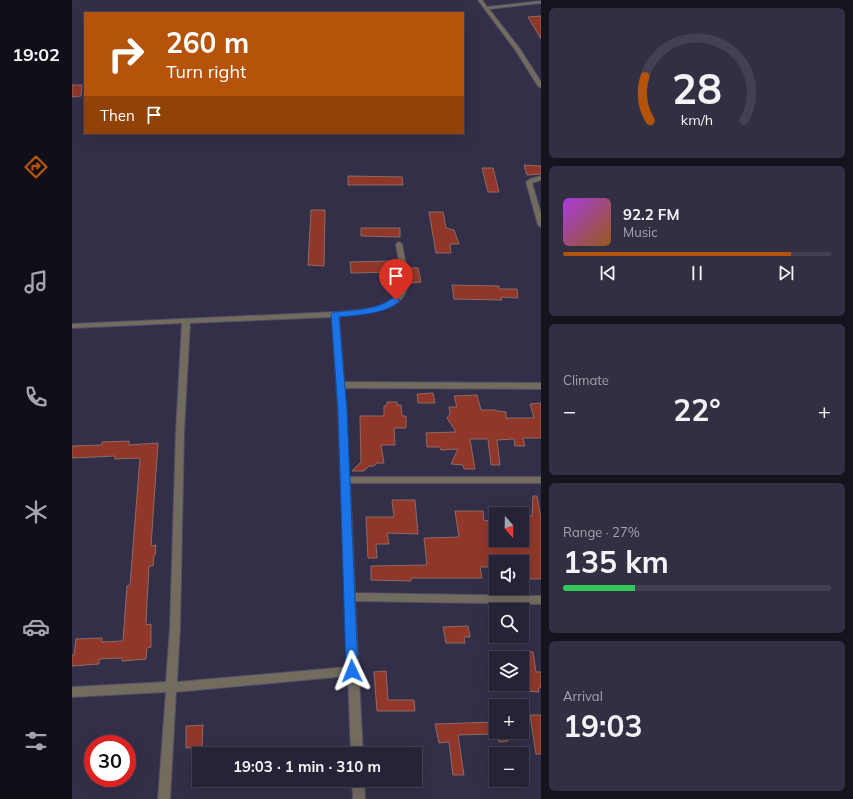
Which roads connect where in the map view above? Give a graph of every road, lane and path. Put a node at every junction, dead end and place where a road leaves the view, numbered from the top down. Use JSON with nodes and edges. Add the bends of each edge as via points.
{"nodes":[{"id":1,"x":480,"y":0,"type":"edge"},
{"id":2,"x":541,"y":2,"type":"edge"},
{"id":3,"x":487,"y":8,"type":"junction"},
{"id":4,"x":539,"y":80,"type":"edge"},
{"id":5,"x":541,"y":86,"type":"edge"},
{"id":6,"x":541,"y":178,"type":"edge"},
{"id":7,"x":541,"y":225,"type":"edge"},
{"id":8,"x":400,"y":244,"type":"dead end"},
{"id":9,"x":335,"y":314,"type":"junction"},
{"id":10,"x":186,"y":321,"type":"junction"},
{"id":11,"x":72,"y":326,"type":"edge"},
{"id":12,"x":341,"y":386,"type":"junction"},
{"id":13,"x":541,"y":386,"type":"edge"},
{"id":14,"x":345,"y":480,"type":"junction"},
{"id":15,"x":541,"y":480,"type":"edge"},
{"id":16,"x":349,"y":598,"type":"junction"},
{"id":17,"x":541,"y":600,"type":"edge"},
{"id":18,"x":352,"y":671,"type":"junction"},
{"id":19,"x":171,"y":687,"type":"junction"},
{"id":20,"x":72,"y":692,"type":"edge"},
{"id":21,"x":357,"y":747,"type":"edge"},
{"id":22,"x":358,"y":787,"type":"edge"},
{"id":23,"x":164,"y":799,"type":"edge"},
{"id":24,"x":359,"y":799,"type":"edge"}],
"edges":[{"from":1,"to":3,"type":"street"},
{"from":2,"to":3,"type":"street"},
{"from":3,"to":4,"type":"street"},
{"from":4,"to":5,"type":"street"},
{"from":6,"to":7,"type":"street","via":[[529,182]]},
{"from":8,"to":9,"type":"street","via":[[402,292],[396,300],[388,306],[368,311]]},
{"from":9,"to":10,"type":"street"},
{"from":9,"to":12,"type":"street"},
{"from":10,"to":11,"type":"street"},
{"from":10,"to":19,"type":"street"},
{"from":12,"to":13,"type":"street"},
{"from":12,"to":14,"type":"street"},
{"from":14,"to":15,"type":"street"},
{"from":14,"to":16,"type":"street"},
{"from":16,"to":17,"type":"street"},
{"from":16,"to":18,"type":"street"},
{"from":18,"to":19,"type":"street"},
{"from":18,"to":21,"type":"street"},
{"from":19,"to":20,"type":"street"},
{"from":19,"to":23,"type":"street"},
{"from":22,"to":24,"type":"street"}]}
